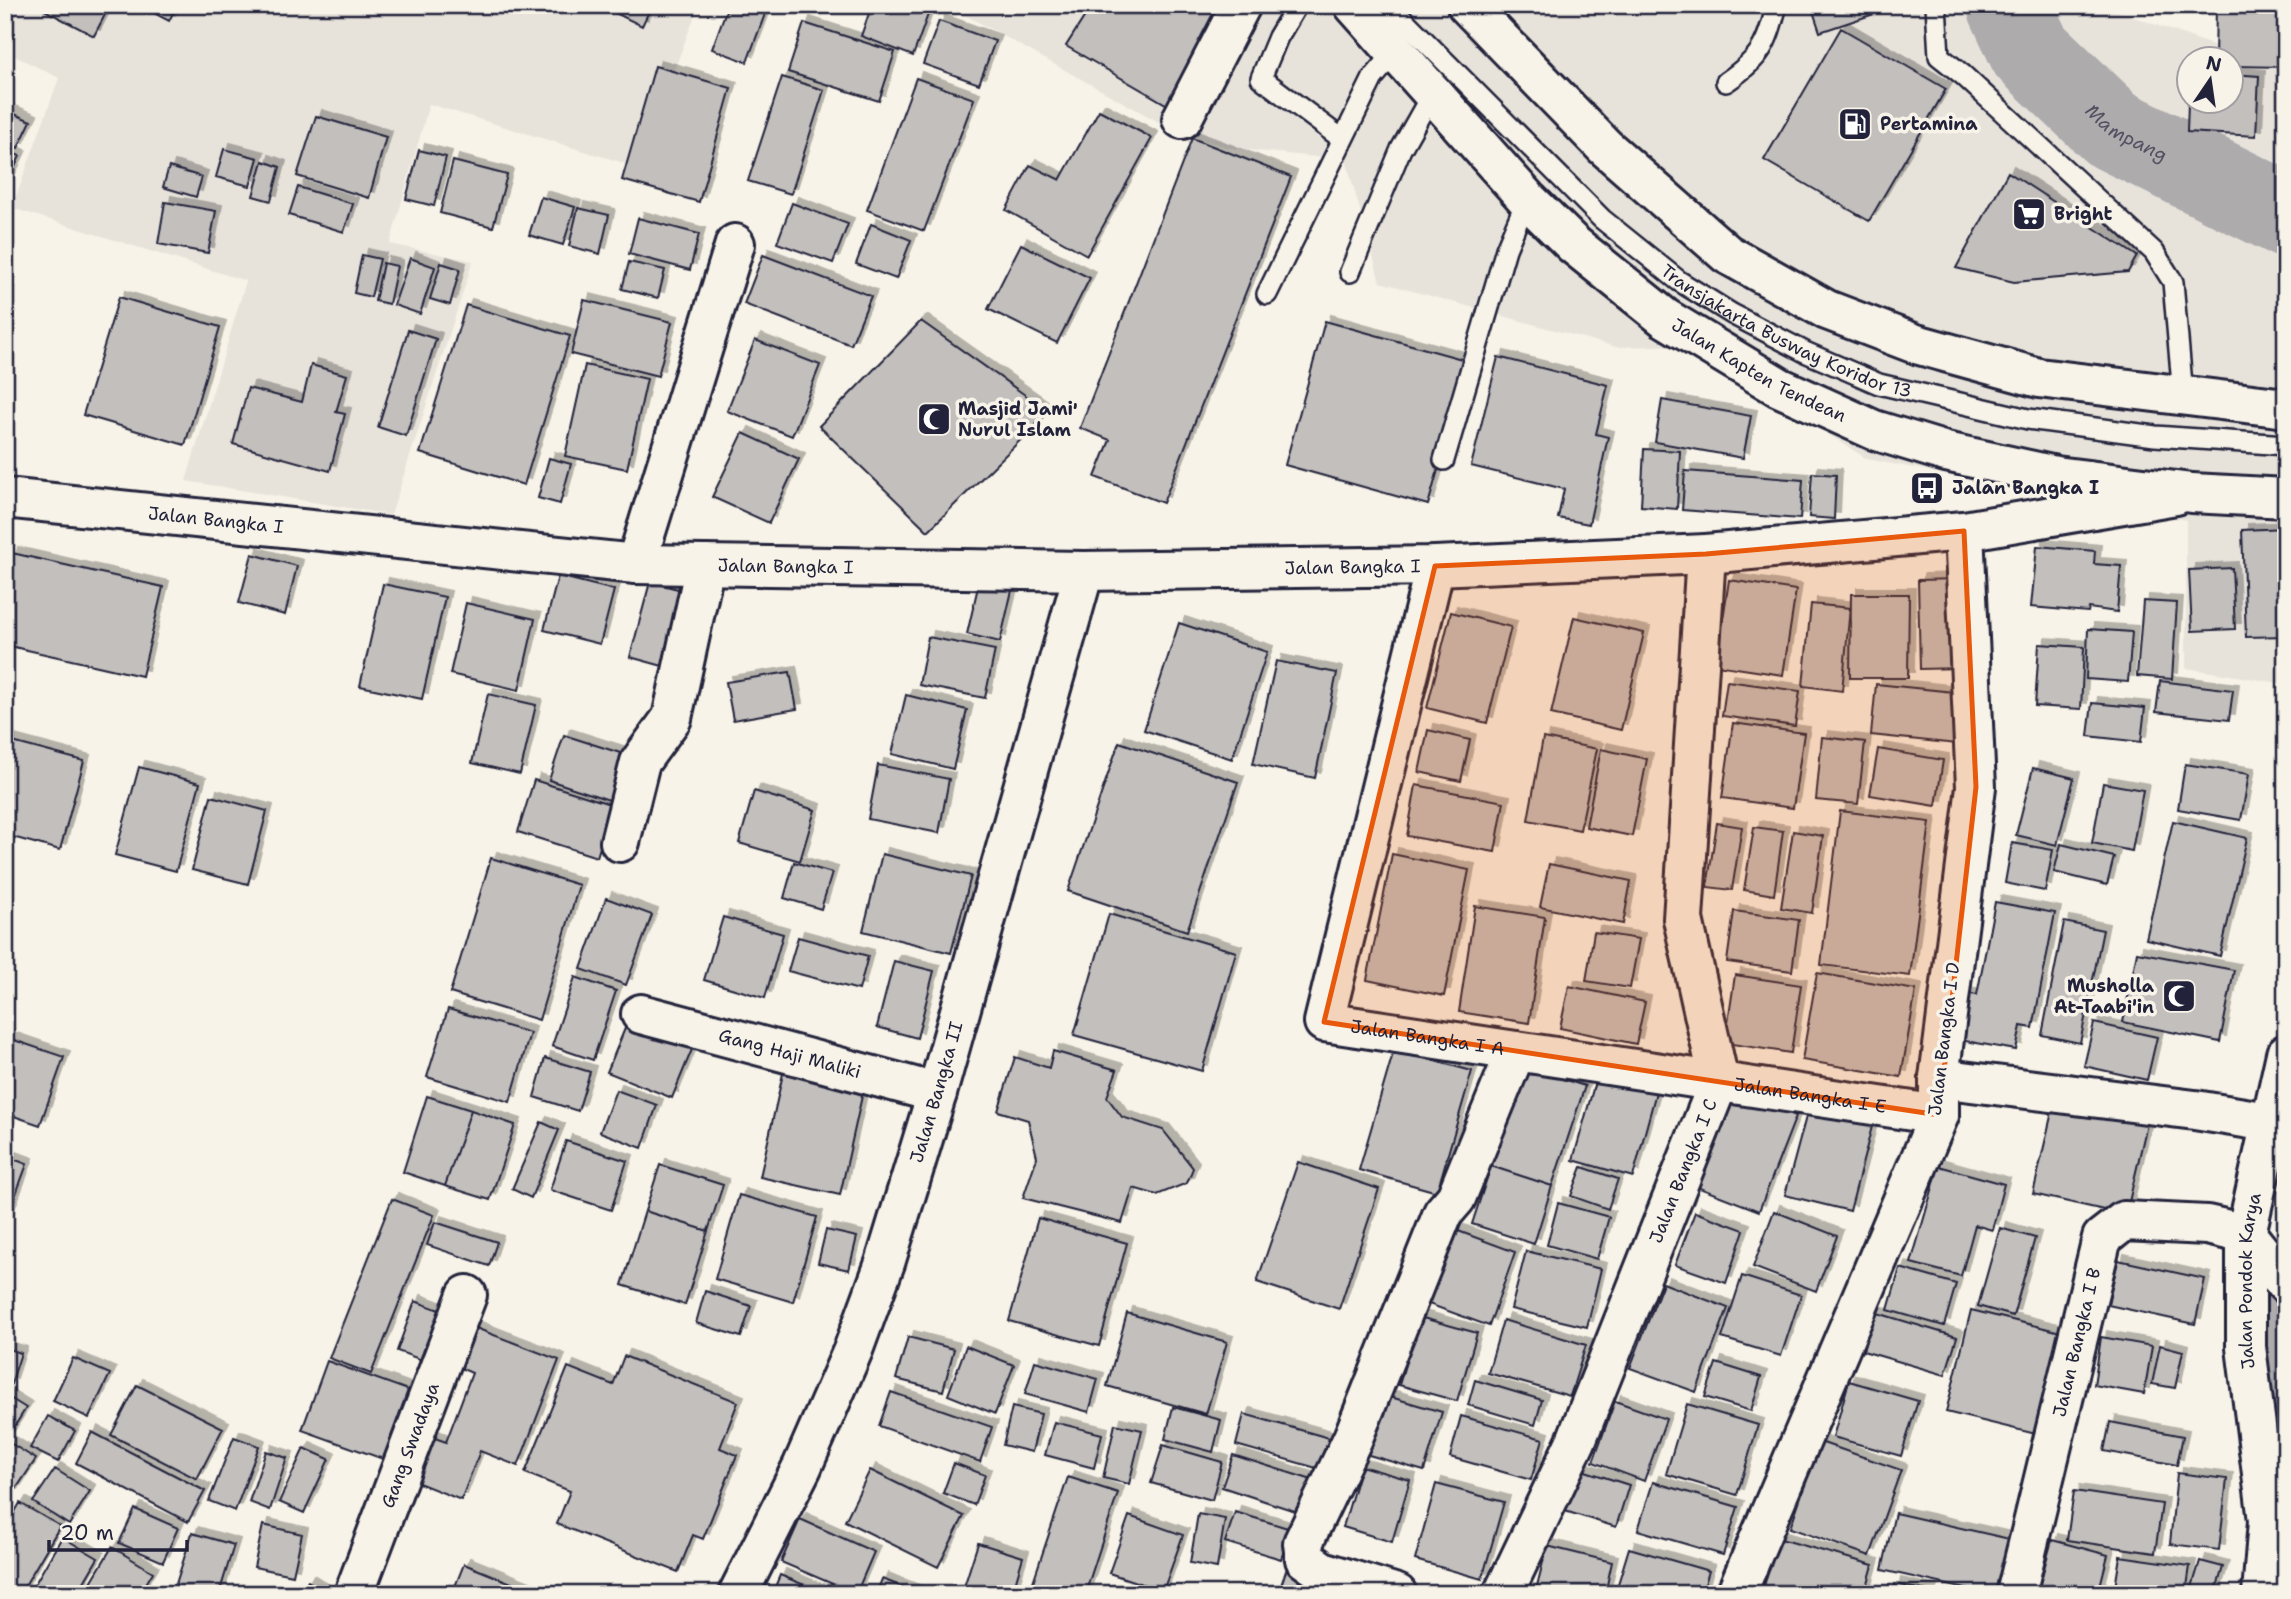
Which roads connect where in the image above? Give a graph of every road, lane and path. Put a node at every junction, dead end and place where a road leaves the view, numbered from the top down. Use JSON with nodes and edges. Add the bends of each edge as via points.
{"nodes":[{"id":1,"x":1241,"y":5,"type":"edge"},
{"id":2,"x":1297,"y":5,"type":"edge"},
{"id":3,"x":1354,"y":5,"type":"edge"},
{"id":4,"x":1389,"y":5,"type":"edge"},
{"id":5,"x":1467,"y":5,"type":"edge"},
{"id":6,"x":1777,"y":5,"type":"edge"},
{"id":7,"x":1936,"y":5,"type":"edge"},
{"id":8,"x":1396,"y":51,"type":"junction"},
{"id":9,"x":1726,"y":82,"type":"dead end"},
{"id":10,"x":1432,"y":94,"type":"junction"},
{"id":11,"x":1182,"y":119,"type":"dead end"},
{"id":12,"x":1342,"y":139,"type":"junction"},
{"id":13,"x":1527,"y":199,"type":"junction"},
{"id":14,"x":735,"y":244,"type":"dead end"},
{"id":15,"x":1350,"y":272,"type":"dead end"},
{"id":16,"x":1267,"y":294,"type":"dead end"},
{"id":17,"x":2183,"y":396,"type":"junction"},
{"id":18,"x":2286,"y":408,"type":"edge"},
{"id":19,"x":2286,"y":445,"type":"edge"},
{"id":20,"x":1444,"y":460,"type":"dead end"},
{"id":21,"x":2192,"y":493,"type":"junction"},
{"id":22,"x":5,"y":498,"type":"edge"},
{"id":23,"x":2286,"y":498,"type":"edge"},
{"id":24,"x":1964,"y":531,"type":"junction"},
{"id":25,"x":1706,"y":554,"type":"junction"},
{"id":26,"x":636,"y":564,"type":"junction"},
{"id":27,"x":705,"y":565,"type":"junction"},
{"id":28,"x":1435,"y":566,"type":"junction"},
{"id":29,"x":1084,"y":571,"type":"junction"},
{"id":30,"x":620,"y":842,"type":"dead end"},
{"id":31,"x":641,"y":1014,"type":"dead end"},
{"id":32,"x":1516,"y":1051,"type":"junction"},
{"id":33,"x":2286,"y":1054,"type":"edge"},
{"id":34,"x":1718,"y":1081,"type":"junction"},
{"id":35,"x":937,"y":1093,"type":"junction"},
{"id":36,"x":1939,"y":1097,"type":"junction"},
{"id":37,"x":2269,"y":1122,"type":"junction"},
{"id":38,"x":2246,"y":1234,"type":"junction"},
{"id":39,"x":2286,"y":1284,"type":"edge"},
{"id":40,"x":467,"y":1295,"type":"dead end"},
{"id":41,"x":2270,"y":1590,"type":"edge"},
{"id":42,"x":354,"y":1594,"type":"edge"},
{"id":43,"x":738,"y":1594,"type":"edge"},
{"id":44,"x":1397,"y":1594,"type":"edge"},
{"id":45,"x":1503,"y":1594,"type":"edge"},
{"id":46,"x":1737,"y":1594,"type":"edge"},
{"id":47,"x":2015,"y":1594,"type":"edge"}],
"edges":[{"from":1,"to":11,"type":"street"},
{"from":2,"to":12,"type":"lane","via":[[1261,78]]},
{"from":3,"to":8,"type":"street","name":"Jalan Kapten Tendean"},
{"from":4,"to":19,"type":"lane","name":"Transjakarta Busway Koridor 13","via":[[1602,219],[1679,281],[1805,352],[1879,384],[2028,419],[2155,436]]},
{"from":5,"to":17,"type":"street","via":[[1605,147],[1727,254],[1827,310],[1916,344],[2039,378]]},
{"from":6,"to":9,"type":"lane","via":[[1768,40],[1757,57]]},
{"from":7,"to":17,"type":"lane","via":[[1939,55],[2154,252],[2173,282]]},
{"from":8,"to":10,"type":"street","name":"Jalan Kapten Tendean"},
{"from":8,"to":12,"type":"lane","via":[[1373,78]]},
{"from":10,"to":13,"type":"street","name":"Jalan Kapten Tendean"},
{"from":10,"to":15,"type":"lane","via":[[1401,149]]},
{"from":12,"to":16,"type":"lane"},
{"from":13,"to":20,"type":"lane","via":[[1506,249]]},
{"from":13,"to":21,"type":"street","name":"Jalan Kapten Tendean","via":[[1573,244],[1665,318],[1779,387],[1862,425],[1946,452],[2056,476]]},
{"from":14,"to":26,"type":"street"},
{"from":17,"to":18,"type":"street"},
{"from":21,"to":23,"type":"street","name":"Jalan Kapten Tendean"},
{"from":21,"to":24,"type":"street","name":"Jalan Bangka I"},
{"from":22,"to":26,"type":"street","name":"Jalan Bangka I"},
{"from":24,"to":25,"type":"street","name":"Jalan Bangka I"},
{"from":24,"to":36,"type":"street","name":"Jalan Bangka I D","via":[[1976,787]]},
{"from":25,"to":28,"type":"street","name":"Jalan Bangka I"},
{"from":25,"to":34,"type":"street","name":"Jalan Bangka I C","via":[[1683,919]]},
{"from":26,"to":27,"type":"street","name":"Jalan Bangka I"},
{"from":27,"to":29,"type":"street","name":"Jalan Bangka I"},
{"from":27,"to":30,"type":"street","via":[[673,718],[640,762]]},
{"from":28,"to":29,"type":"street","name":"Jalan Bangka I"},
{"from":28,"to":32,"type":"street","name":"Jalan Bangka I A","via":[[1324,1021]]},
{"from":29,"to":35,"type":"street","name":"Jalan Bangka II"},
{"from":31,"to":35,"type":"street","name":"Gang Haji Maliki"},
{"from":32,"to":34,"type":"street","name":"Jalan Bangka I E"},
{"from":32,"to":44,"type":"street","name":"Jalan Bangka I A","via":[[1456,1198],[1443,1213],[1353,1438],[1303,1543],[1305,1559],[1322,1571]]},
{"from":33,"to":37,"type":"street","name":"Jalan Pondok Karya"},
{"from":34,"to":36,"type":"street","name":"Jalan Bangka I E"},
{"from":34,"to":45,"type":"street","name":"Jalan Bangka I C","via":[[1576,1441]]},
{"from":35,"to":43,"type":"street","name":"Jalan Bangka II","via":[[853,1350],[802,1467]]},
{"from":36,"to":37,"type":"street","name":"Jalan Bangka I E","via":[[2195,1110]]},
{"from":36,"to":46,"type":"street","name":"Jalan Bangka I D"},
{"from":37,"to":38,"type":"street","name":"Jalan Pondok Karya"},
{"from":38,"to":39,"type":"street"},
{"from":38,"to":41,"type":"street","name":"Jalan Pondok Karya","via":[[2246,1347],[2268,1521]]},
{"from":38,"to":47,"type":"street","name":"Jalan Bangka I B","via":[[2207,1225],[2124,1221],[2102,1238]]},
{"from":40,"to":42,"type":"street","name":"Gang Swadaya"}]}
